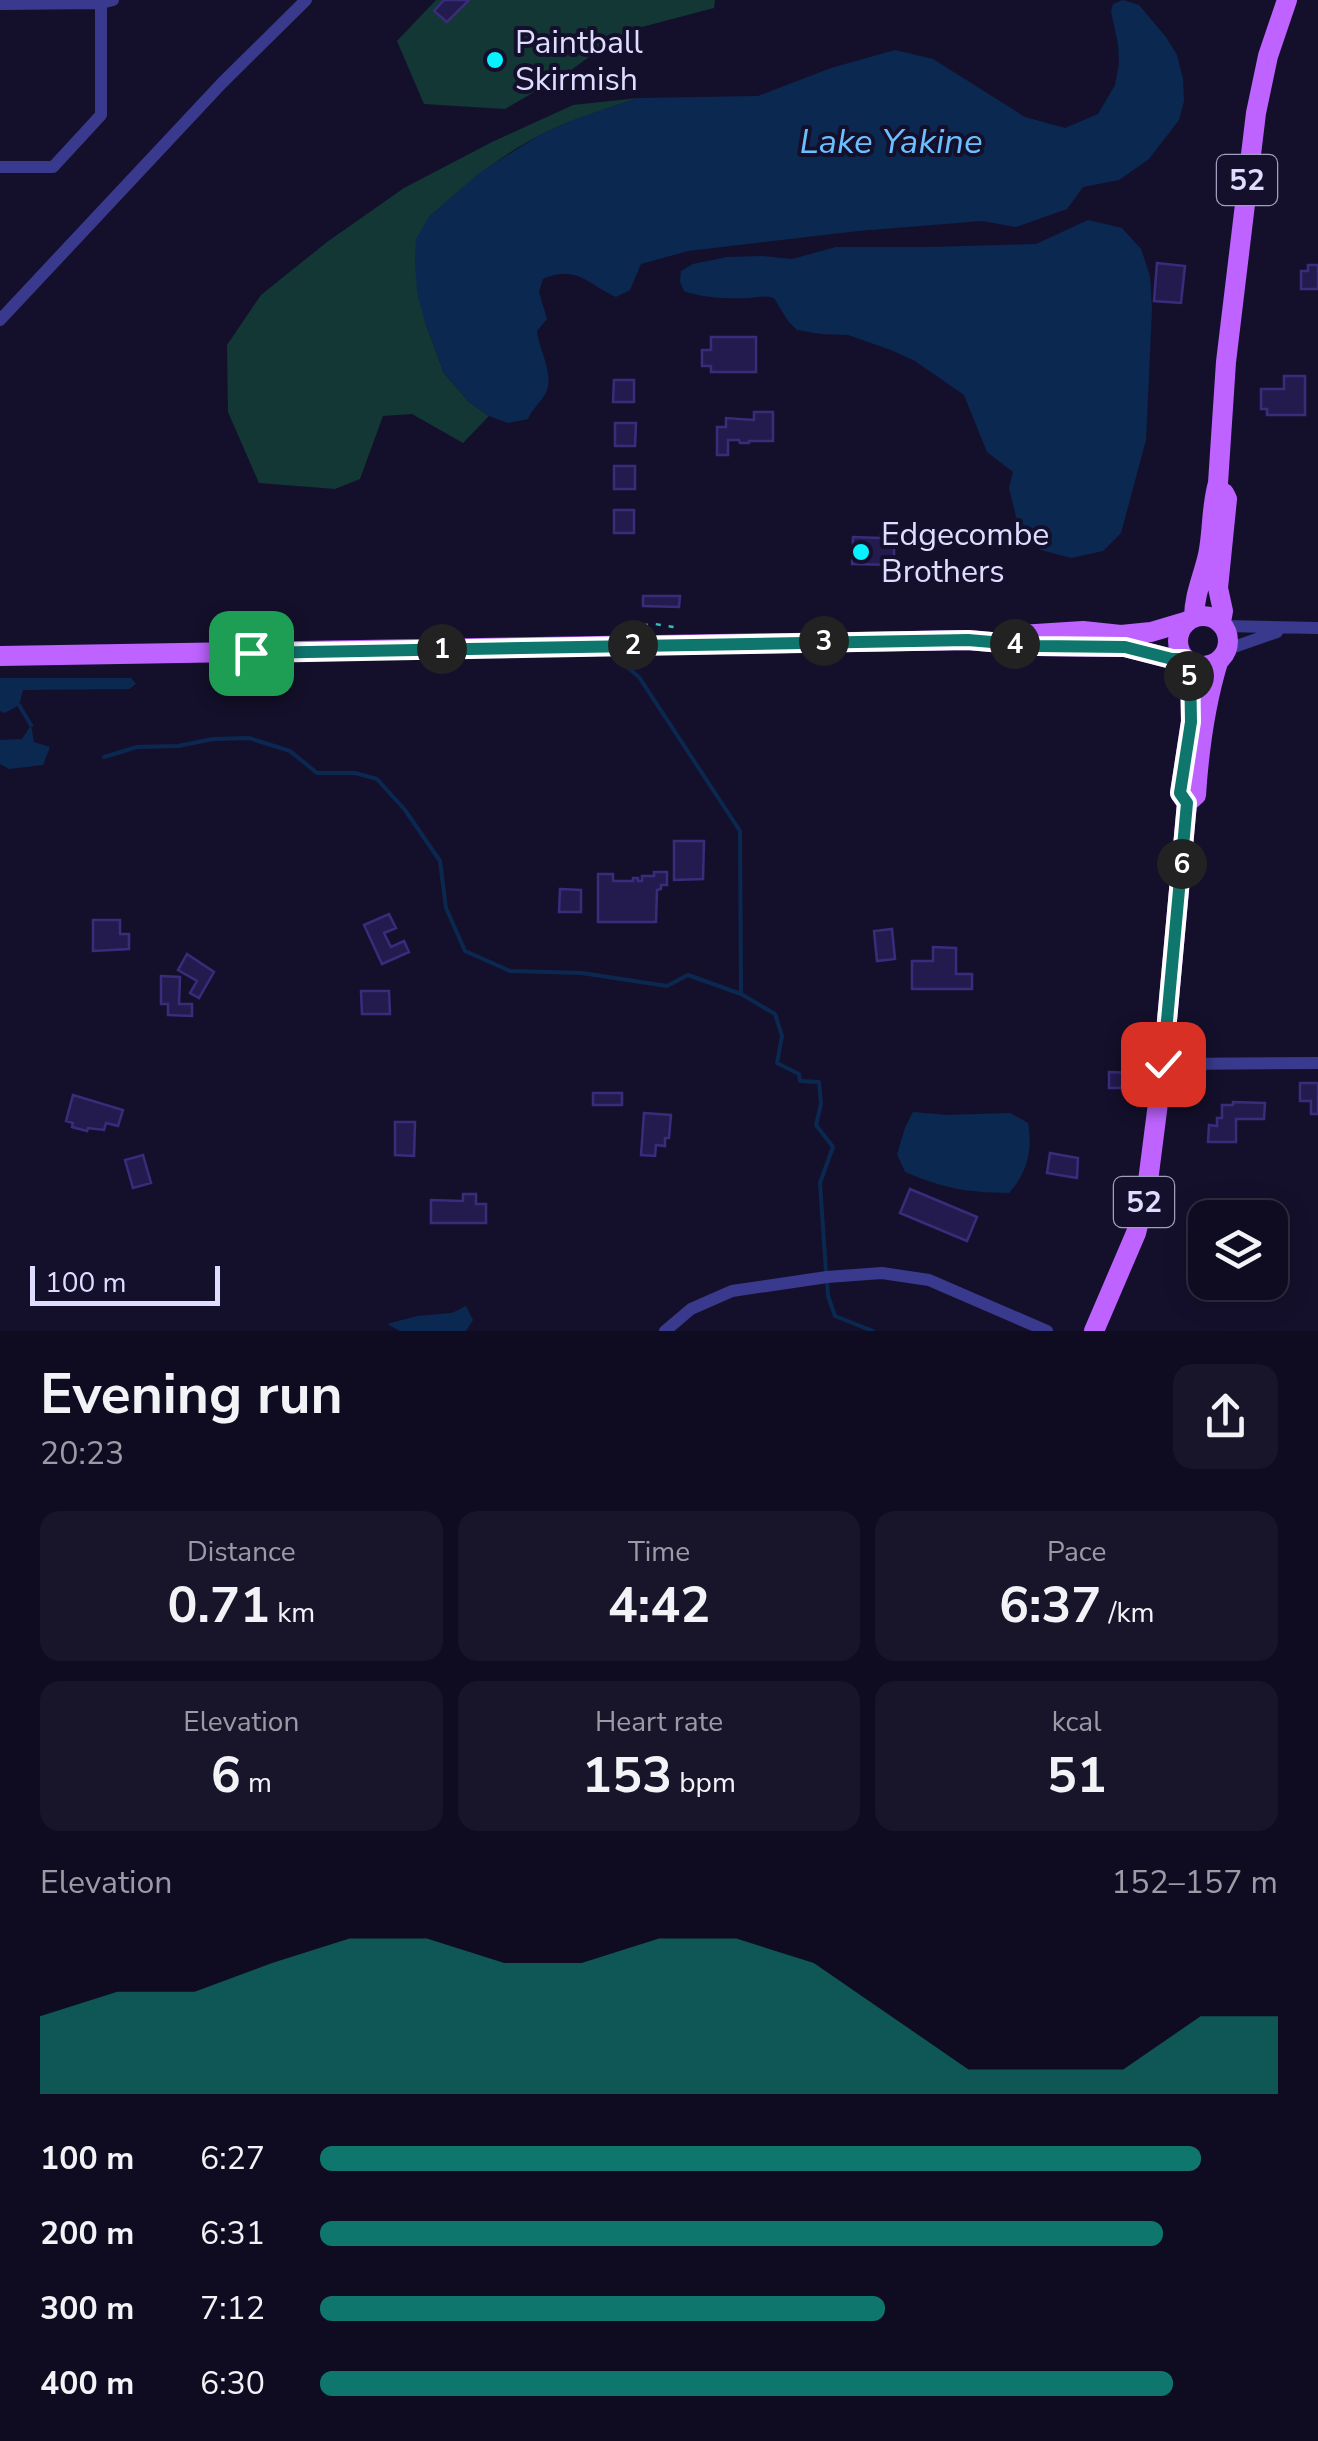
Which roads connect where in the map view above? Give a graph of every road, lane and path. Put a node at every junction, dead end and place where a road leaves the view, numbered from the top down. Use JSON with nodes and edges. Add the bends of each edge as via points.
{"nodes":[{"id":1,"x":306,"y":0,"type":"edge"},
{"id":2,"x":1288,"y":0,"type":"edge"},
{"id":3,"x":107,"y":1,"type":"edge"},
{"id":4,"x":0,"y":4,"type":"edge"},
{"id":5,"x":0,"y":167,"type":"edge"},
{"id":6,"x":0,"y":320,"type":"edge"},
{"id":7,"x":1218,"y":483,"type":"junction"},
{"id":8,"x":1191,"y":619,"type":"junction"},
{"id":9,"x":1222,"y":624,"type":"junction"},
{"id":10,"x":1289,"y":628,"type":"junction"},
{"id":11,"x":1318,"y":628,"type":"edge"},
{"id":12,"x":968,"y":640,"type":"junction"},
{"id":13,"x":1223,"y":655,"type":"junction"},
{"id":14,"x":0,"y":656,"type":"edge"},
{"id":15,"x":1187,"y":661,"type":"junction"},
{"id":16,"x":1187,"y":803,"type":"junction"},
{"id":17,"x":1318,"y":1063,"type":"edge"},
{"id":18,"x":1163,"y":1064,"type":"junction"},
{"id":19,"x":665,"y":1331,"type":"edge"},
{"id":20,"x":1046,"y":1331,"type":"edge"},
{"id":21,"x":1094,"y":1331,"type":"edge"}],
"edges":[{"from":1,"to":6,"type":"street"},
{"from":2,"to":7,"type":"main road","number":"52","via":[[1256,114]]},
{"from":3,"to":4,"type":"street"},
{"from":3,"to":5,"type":"street","via":[[101,115],[53,166]]},
{"from":7,"to":8,"type":"main road","number":"52"},
{"from":7,"to":9,"type":"main road","number":"52","via":[[1227,499],[1218,588]]},
{"from":8,"to":9,"type":"main road","via":[[1208,616]]},
{"from":8,"to":12,"type":"main road","via":[[1121,636],[1059,630]]},
{"from":8,"to":15,"type":"main road","number":"52","via":[[1178,635]]},
{"from":9,"to":10,"type":"street"},
{"from":9,"to":13,"type":"main road","number":"52","via":[[1228,634]]},
{"from":10,"to":11,"type":"street"},
{"from":10,"to":13,"type":"street"},
{"from":12,"to":14,"type":"main road"},
{"from":12,"to":15,"type":"main road","via":[[1125,647]]},
{"from":13,"to":15,"type":"main road","via":[[1204,667]]},
{"from":13,"to":16,"type":"main road","number":"52","via":[[1210,688],[1196,794]]},
{"from":15,"to":16,"type":"main road","number":"52","via":[[1191,722],[1180,793]]},
{"from":16,"to":18,"type":"main road","number":"52"},
{"from":17,"to":18,"type":"street"},
{"from":18,"to":21,"type":"main road","number":"52","via":[[1148,1189]]},
{"from":19,"to":20,"type":"street","via":[[692,1308],[732,1291],[882,1273],[929,1280]]}]}
